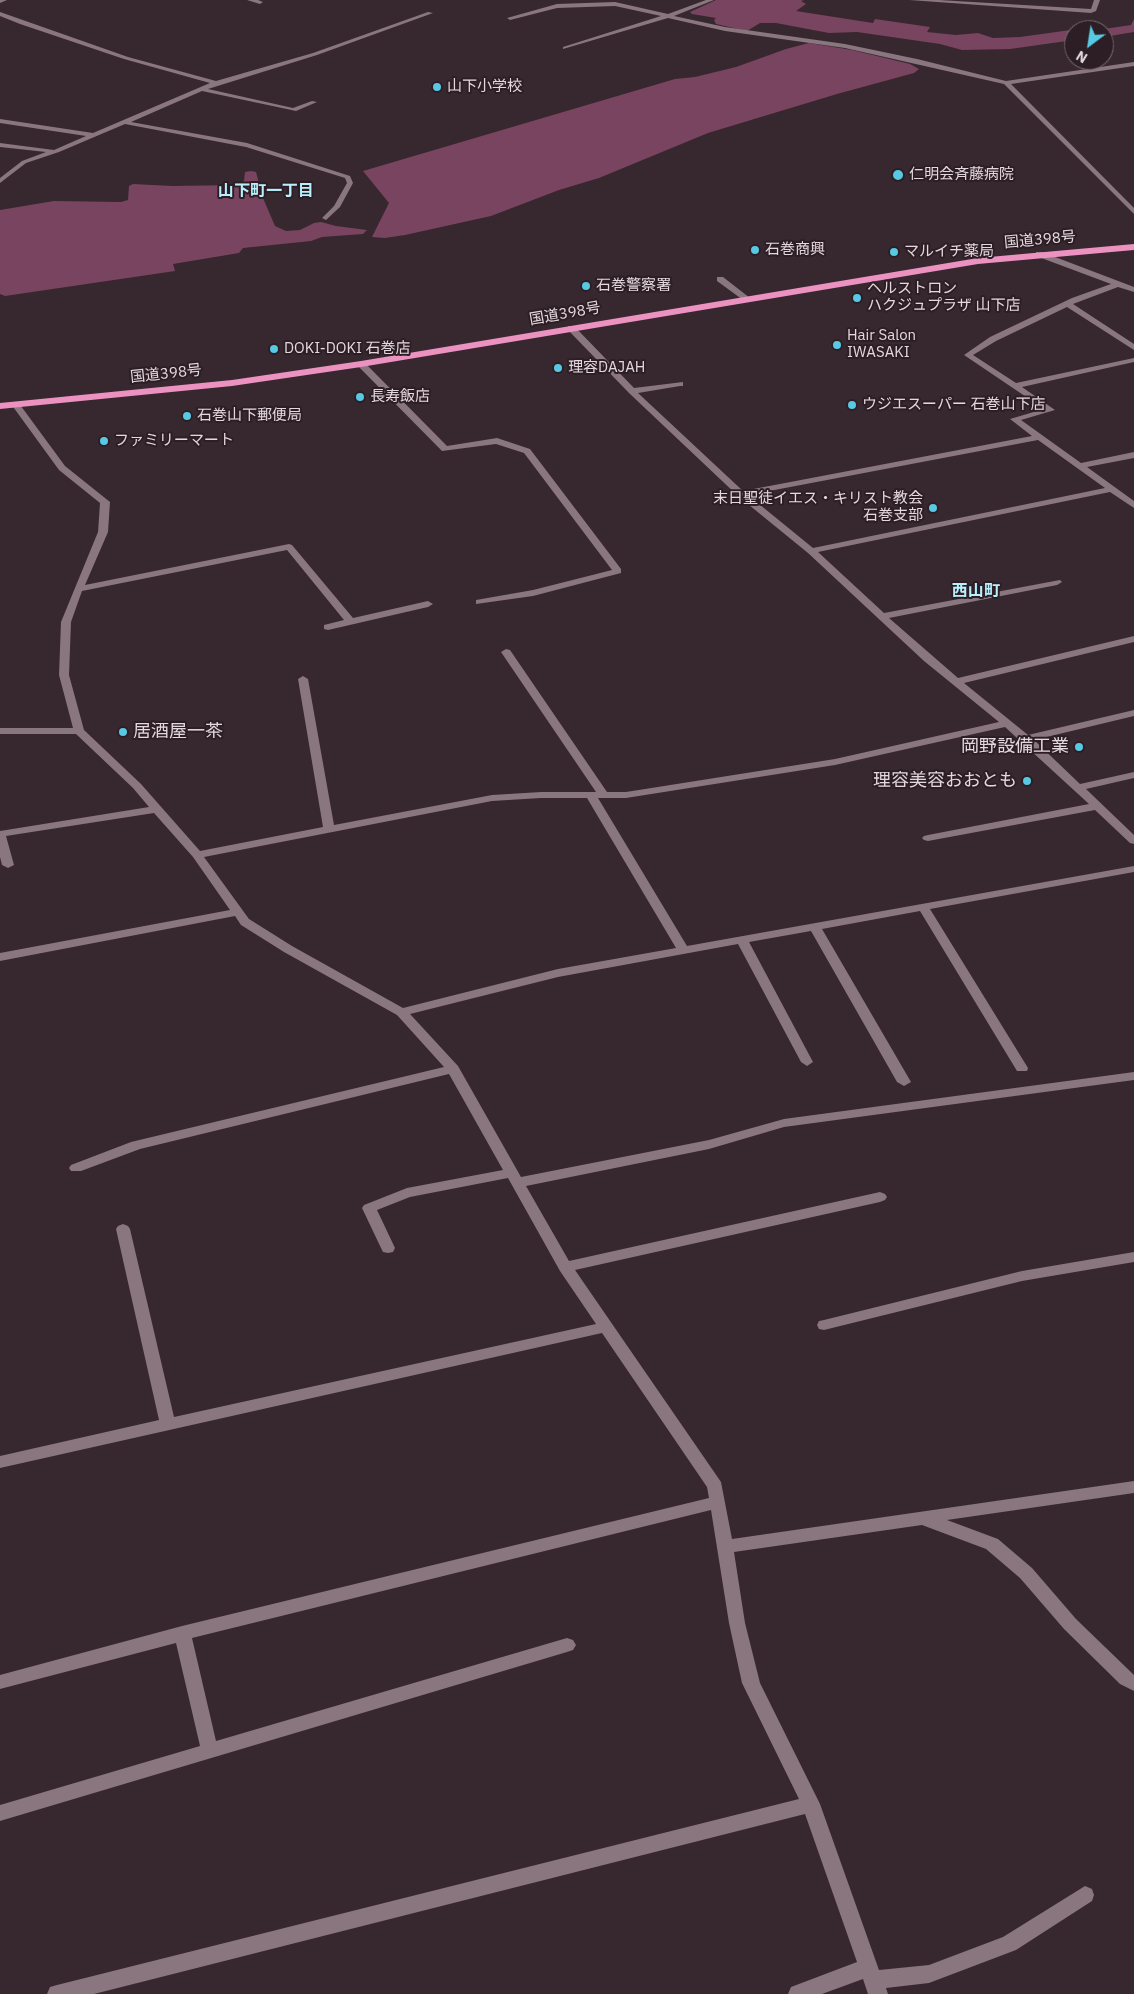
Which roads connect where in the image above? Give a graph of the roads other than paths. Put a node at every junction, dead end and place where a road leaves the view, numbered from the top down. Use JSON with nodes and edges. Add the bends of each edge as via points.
{"nodes":[{"id":1,"x":4,"y":0,"type":"edge"},
{"id":2,"x":250,"y":0,"type":"edge"},
{"id":3,"x":711,"y":0,"type":"edge"},
{"id":4,"x":912,"y":0,"type":"edge"},
{"id":5,"x":1097,"y":0,"type":"edge"},
{"id":6,"x":0,"y":1,"type":"edge"},
{"id":7,"x":260,"y":2,"type":"dead end"},
{"id":8,"x":430,"y":13,"type":"dead end"},
{"id":9,"x":0,"y":14,"type":"edge"},
{"id":10,"x":668,"y":16,"type":"junction"},
{"id":11,"x":510,"y":18,"type":"dead end"},
{"id":12,"x":12,"y":19,"type":"junction"},
{"id":13,"x":0,"y":22,"type":"edge"},
{"id":14,"x":565,"y":48,"type":"dead end"},
{"id":15,"x":1134,"y":64,"type":"edge"},
{"id":16,"x":216,"y":83,"type":"junction"},
{"id":17,"x":1006,"y":83,"type":"junction"},
{"id":18,"x":201,"y":89,"type":"junction"},
{"id":19,"x":314,"y":102,"type":"dead end"},
{"id":20,"x":0,"y":121,"type":"edge"},
{"id":21,"x":122,"y":122,"type":"junction"},
{"id":22,"x":92,"y":136,"type":"junction"},
{"id":23,"x":0,"y":145,"type":"edge"},
{"id":24,"x":58,"y":151,"type":"junction"},
{"id":25,"x":0,"y":181,"type":"edge"},
{"id":26,"x":1134,"y":212,"type":"edge"},
{"id":27,"x":326,"y":218,"type":"dead end"},
{"id":28,"x":1134,"y":247,"type":"edge"},
{"id":29,"x":1039,"y":254,"type":"junction"},
{"id":30,"x":720,"y":279,"type":"dead end"},
{"id":31,"x":1118,"y":284,"type":"junction"},
{"id":32,"x":1134,"y":290,"type":"edge"},
{"id":33,"x":746,"y":298,"type":"junction"},
{"id":34,"x":1068,"y":304,"type":"junction"},
{"id":35,"x":571,"y":328,"type":"junction"},
{"id":36,"x":1134,"y":348,"type":"edge"},
{"id":37,"x":1134,"y":360,"type":"edge"},
{"id":38,"x":361,"y":364,"type":"junction"},
{"id":39,"x":680,"y":384,"type":"dead end"},
{"id":40,"x":1014,"y":386,"type":"junction"},
{"id":41,"x":632,"y":391,"type":"junction"},
{"id":42,"x":14,"y":404,"type":"junction"},
{"id":43,"x":0,"y":406,"type":"edge"},
{"id":44,"x":1039,"y":437,"type":"junction"},
{"id":45,"x":1134,"y":455,"type":"edge"},
{"id":46,"x":1079,"y":466,"type":"junction"},
{"id":47,"x":1112,"y":489,"type":"junction"},
{"id":48,"x":741,"y":494,"type":"junction"},
{"id":49,"x":1134,"y":505,"type":"edge"},
{"id":50,"x":811,"y":551,"type":"junction"},
{"id":51,"x":1057,"y":582,"type":"dead end"},
{"id":52,"x":78,"y":589,"type":"junction"},
{"id":53,"x":479,"y":602,"type":"dead end"},
{"id":54,"x":428,"y":604,"type":"dead end"},
{"id":55,"x":882,"y":616,"type":"junction"},
{"id":56,"x":350,"y":622,"type":"junction"},
{"id":57,"x":328,"y":626,"type":"dead end"},
{"id":58,"x":1134,"y":640,"type":"edge"},
{"id":59,"x":506,"y":652,"type":"dead end"},
{"id":60,"x":302,"y":679,"type":"dead end"},
{"id":61,"x":955,"y":682,"type":"junction"},
{"id":62,"x":1134,"y":713,"type":"edge"},
{"id":63,"x":1005,"y":724,"type":"junction"},
{"id":64,"x":0,"y":731,"type":"edge"},
{"id":65,"x":79,"y":731,"type":"junction"},
{"id":66,"x":1026,"y":740,"type":"junction"},
{"id":67,"x":1134,"y":775,"type":"edge"},
{"id":68,"x":1077,"y":788,"type":"junction"},
{"id":69,"x":591,"y":796,"type":"junction"},
{"id":70,"x":604,"y":796,"type":"junction"},
{"id":71,"x":1097,"y":806,"type":"junction"},
{"id":72,"x":157,"y":809,"type":"junction"},
{"id":73,"x":329,"y":831,"type":"junction"},
{"id":74,"x":0,"y":835,"type":"edge"},
{"id":75,"x":928,"y":838,"type":"dead end"},
{"id":76,"x":1134,"y":841,"type":"edge"},
{"id":77,"x":197,"y":855,"type":"junction"},
{"id":78,"x":8,"y":865,"type":"dead end"},
{"id":79,"x":1134,"y":869,"type":"edge"},
{"id":80,"x":923,"y":907,"type":"junction"},
{"id":81,"x":238,"y":912,"type":"junction"},
{"id":82,"x":816,"y":927,"type":"junction"},
{"id":83,"x":741,"y":939,"type":"junction"},
{"id":84,"x":683,"y":950,"type":"junction"},
{"id":85,"x":0,"y":957,"type":"edge"},
{"id":86,"x":402,"y":1012,"type":"junction"},
{"id":87,"x":807,"y":1062,"type":"dead end"},
{"id":88,"x":1022,"y":1068,"type":"dead end"},
{"id":89,"x":453,"y":1069,"type":"junction"},
{"id":90,"x":1134,"y":1076,"type":"edge"},
{"id":91,"x":904,"y":1082,"type":"dead end"},
{"id":92,"x":76,"y":1168,"type":"dead end"},
{"id":93,"x":514,"y":1178,"type":"junction"},
{"id":94,"x":880,"y":1197,"type":"dead end"},
{"id":95,"x":123,"y":1229,"type":"dead end"},
{"id":96,"x":388,"y":1248,"type":"dead end"},
{"id":97,"x":1134,"y":1257,"type":"edge"},
{"id":98,"x":565,"y":1267,"type":"junction"},
{"id":99,"x":824,"y":1326,"type":"dead end"},
{"id":100,"x":605,"y":1327,"type":"junction"},
{"id":101,"x":168,"y":1424,"type":"junction"},
{"id":102,"x":0,"y":1462,"type":"edge"},
{"id":103,"x":1134,"y":1487,"type":"edge"},
{"id":104,"x":717,"y":1502,"type":"junction"},
{"id":105,"x":923,"y":1518,"type":"junction"},
{"id":106,"x":725,"y":1547,"type":"junction"},
{"id":107,"x":182,"y":1634,"type":"junction"},
{"id":108,"x":567,"y":1645,"type":"dead end"},
{"id":109,"x":0,"y":1682,"type":"edge"},
{"id":110,"x":1134,"y":1684,"type":"edge"},
{"id":111,"x":210,"y":1751,"type":"junction"},
{"id":112,"x":811,"y":1804,"type":"junction"},
{"id":113,"x":0,"y":1814,"type":"edge"},
{"id":114,"x":1085,"y":1895,"type":"dead end"},
{"id":115,"x":874,"y":1981,"type":"edge"},
{"id":116,"x":57,"y":1994,"type":"edge"},
{"id":117,"x":798,"y":1994,"type":"edge"}],
"edges":[{"from":1,"to":6,"type":"street"},
{"from":2,"to":7,"type":"street"},
{"from":3,"to":10,"type":"street"},
{"from":4,"to":5,"type":"street","via":[[1091,11]]},
{"from":8,"to":16,"type":"street","via":[[315,54]]},
{"from":9,"to":12,"type":"street"},
{"from":10,"to":11,"type":"street","via":[[615,4],[557,6]]},
{"from":10,"to":14,"type":"street"},
{"from":10,"to":17,"type":"street","via":[[725,29],[846,46]]},
{"from":12,"to":13,"type":"street"},
{"from":12,"to":16,"type":"street","via":[[126,58]]},
{"from":15,"to":17,"type":"street"},
{"from":16,"to":18,"type":"street"},
{"from":17,"to":26,"type":"street"},
{"from":18,"to":19,"type":"street","via":[[294,110]]},
{"from":18,"to":21,"type":"street"},
{"from":20,"to":22,"type":"street"},
{"from":21,"to":22,"type":"street"},
{"from":21,"to":27,"type":"street","via":[[247,145],[348,177],[350,183],[337,207]]},
{"from":22,"to":24,"type":"street"},
{"from":23,"to":24,"type":"street"},
{"from":24,"to":25,"type":"street","via":[[24,162]]},
{"from":28,"to":29,"type":"highway","name":"国道398号"},
{"from":29,"to":31,"type":"street"},
{"from":29,"to":33,"type":"highway","name":"国道398号","via":[[978,260]]},
{"from":30,"to":33,"type":"street"},
{"from":31,"to":32,"type":"street"},
{"from":31,"to":34,"type":"street"},
{"from":33,"to":35,"type":"highway","name":"国道398号"},
{"from":34,"to":36,"type":"street"},
{"from":34,"to":40,"type":"street","via":[[993,339],[968,355]]},
{"from":35,"to":38,"type":"highway","name":"国道398号"},
{"from":35,"to":41,"type":"street"},
{"from":37,"to":40,"type":"street"},
{"from":38,"to":42,"type":"highway","name":"国道398号","via":[[232,382]]},
{"from":38,"to":53,"type":"street","via":[[445,449],[497,441],[527,451],[618,571],[533,593]]},
{"from":39,"to":41,"type":"street"},
{"from":40,"to":44,"type":"street","via":[[1051,410],[1014,419]]},
{"from":41,"to":48,"type":"street"},
{"from":42,"to":43,"type":"highway","name":"国道398号"},
{"from":42,"to":52,"type":"street","via":[[62,468],[104,502],[103,532]]},
{"from":44,"to":46,"type":"street"},
{"from":44,"to":48,"type":"street"},
{"from":45,"to":46,"type":"street"},
{"from":46,"to":47,"type":"street"},
{"from":47,"to":49,"type":"street"},
{"from":47,"to":50,"type":"street"},
{"from":48,"to":50,"type":"street"},
{"from":50,"to":55,"type":"street"},
{"from":51,"to":55,"type":"street"},
{"from":52,"to":56,"type":"street","via":[[289,547]]},
{"from":52,"to":65,"type":"street","via":[[66,622],[64,675]]},
{"from":54,"to":56,"type":"street"},
{"from":55,"to":61,"type":"street"},
{"from":56,"to":57,"type":"street"},
{"from":58,"to":61,"type":"street"},
{"from":59,"to":70,"type":"street"},
{"from":60,"to":73,"type":"street"},
{"from":61,"to":63,"type":"street"},
{"from":62,"to":66,"type":"street"},
{"from":63,"to":66,"type":"street"},
{"from":63,"to":70,"type":"street","via":[[835,762]]},
{"from":64,"to":65,"type":"street"},
{"from":65,"to":72,"type":"street"},
{"from":66,"to":68,"type":"street"},
{"from":67,"to":68,"type":"street"},
{"from":68,"to":71,"type":"street"},
{"from":69,"to":70,"type":"street"},
{"from":69,"to":73,"type":"street","via":[[492,798]]},
{"from":69,"to":84,"type":"street"},
{"from":71,"to":75,"type":"street"},
{"from":71,"to":76,"type":"street"},
{"from":72,"to":74,"type":"street"},
{"from":72,"to":77,"type":"street"},
{"from":73,"to":77,"type":"street"},
{"from":74,"to":78,"type":"street"},
{"from":77,"to":81,"type":"street"},
{"from":79,"to":80,"type":"street"},
{"from":80,"to":82,"type":"street"},
{"from":80,"to":88,"type":"street"},
{"from":81,"to":85,"type":"street"},
{"from":81,"to":86,"type":"street","via":[[245,922],[288,949]]},
{"from":82,"to":83,"type":"street"},
{"from":82,"to":91,"type":"street"},
{"from":83,"to":84,"type":"street"},
{"from":83,"to":87,"type":"street"},
{"from":84,"to":86,"type":"street","via":[[558,973]]},
{"from":86,"to":89,"type":"street"},
{"from":89,"to":92,"type":"street","via":[[136,1145]]},
{"from":89,"to":93,"type":"street"},
{"from":90,"to":93,"type":"street","via":[[784,1123],[709,1144]]},
{"from":93,"to":96,"type":"street","via":[[407,1193],[369,1208]]},
{"from":93,"to":98,"type":"street"},
{"from":94,"to":98,"type":"street"},
{"from":95,"to":101,"type":"street"},
{"from":97,"to":99,"type":"street","via":[[1022,1276]]},
{"from":98,"to":100,"type":"street"},
{"from":100,"to":101,"type":"street"},
{"from":100,"to":104,"type":"street","via":[[715,1486]]},
{"from":101,"to":102,"type":"street"},
{"from":103,"to":105,"type":"street"},
{"from":104,"to":106,"type":"street"},
{"from":104,"to":107,"type":"street"},
{"from":105,"to":106,"type":"street"},
{"from":105,"to":110,"type":"street","via":[[992,1544],[1026,1573],[1070,1624],[1126,1680]]},
{"from":106,"to":112,"type":"street","via":[[751,1683]]},
{"from":107,"to":109,"type":"street"},
{"from":107,"to":111,"type":"street"},
{"from":108,"to":111,"type":"street"},
{"from":111,"to":113,"type":"street"},
{"from":112,"to":115,"type":"street"},
{"from":112,"to":116,"type":"street"},
{"from":114,"to":115,"type":"street","via":[[1010,1944],[929,1974]]},
{"from":115,"to":117,"type":"street"}]}
